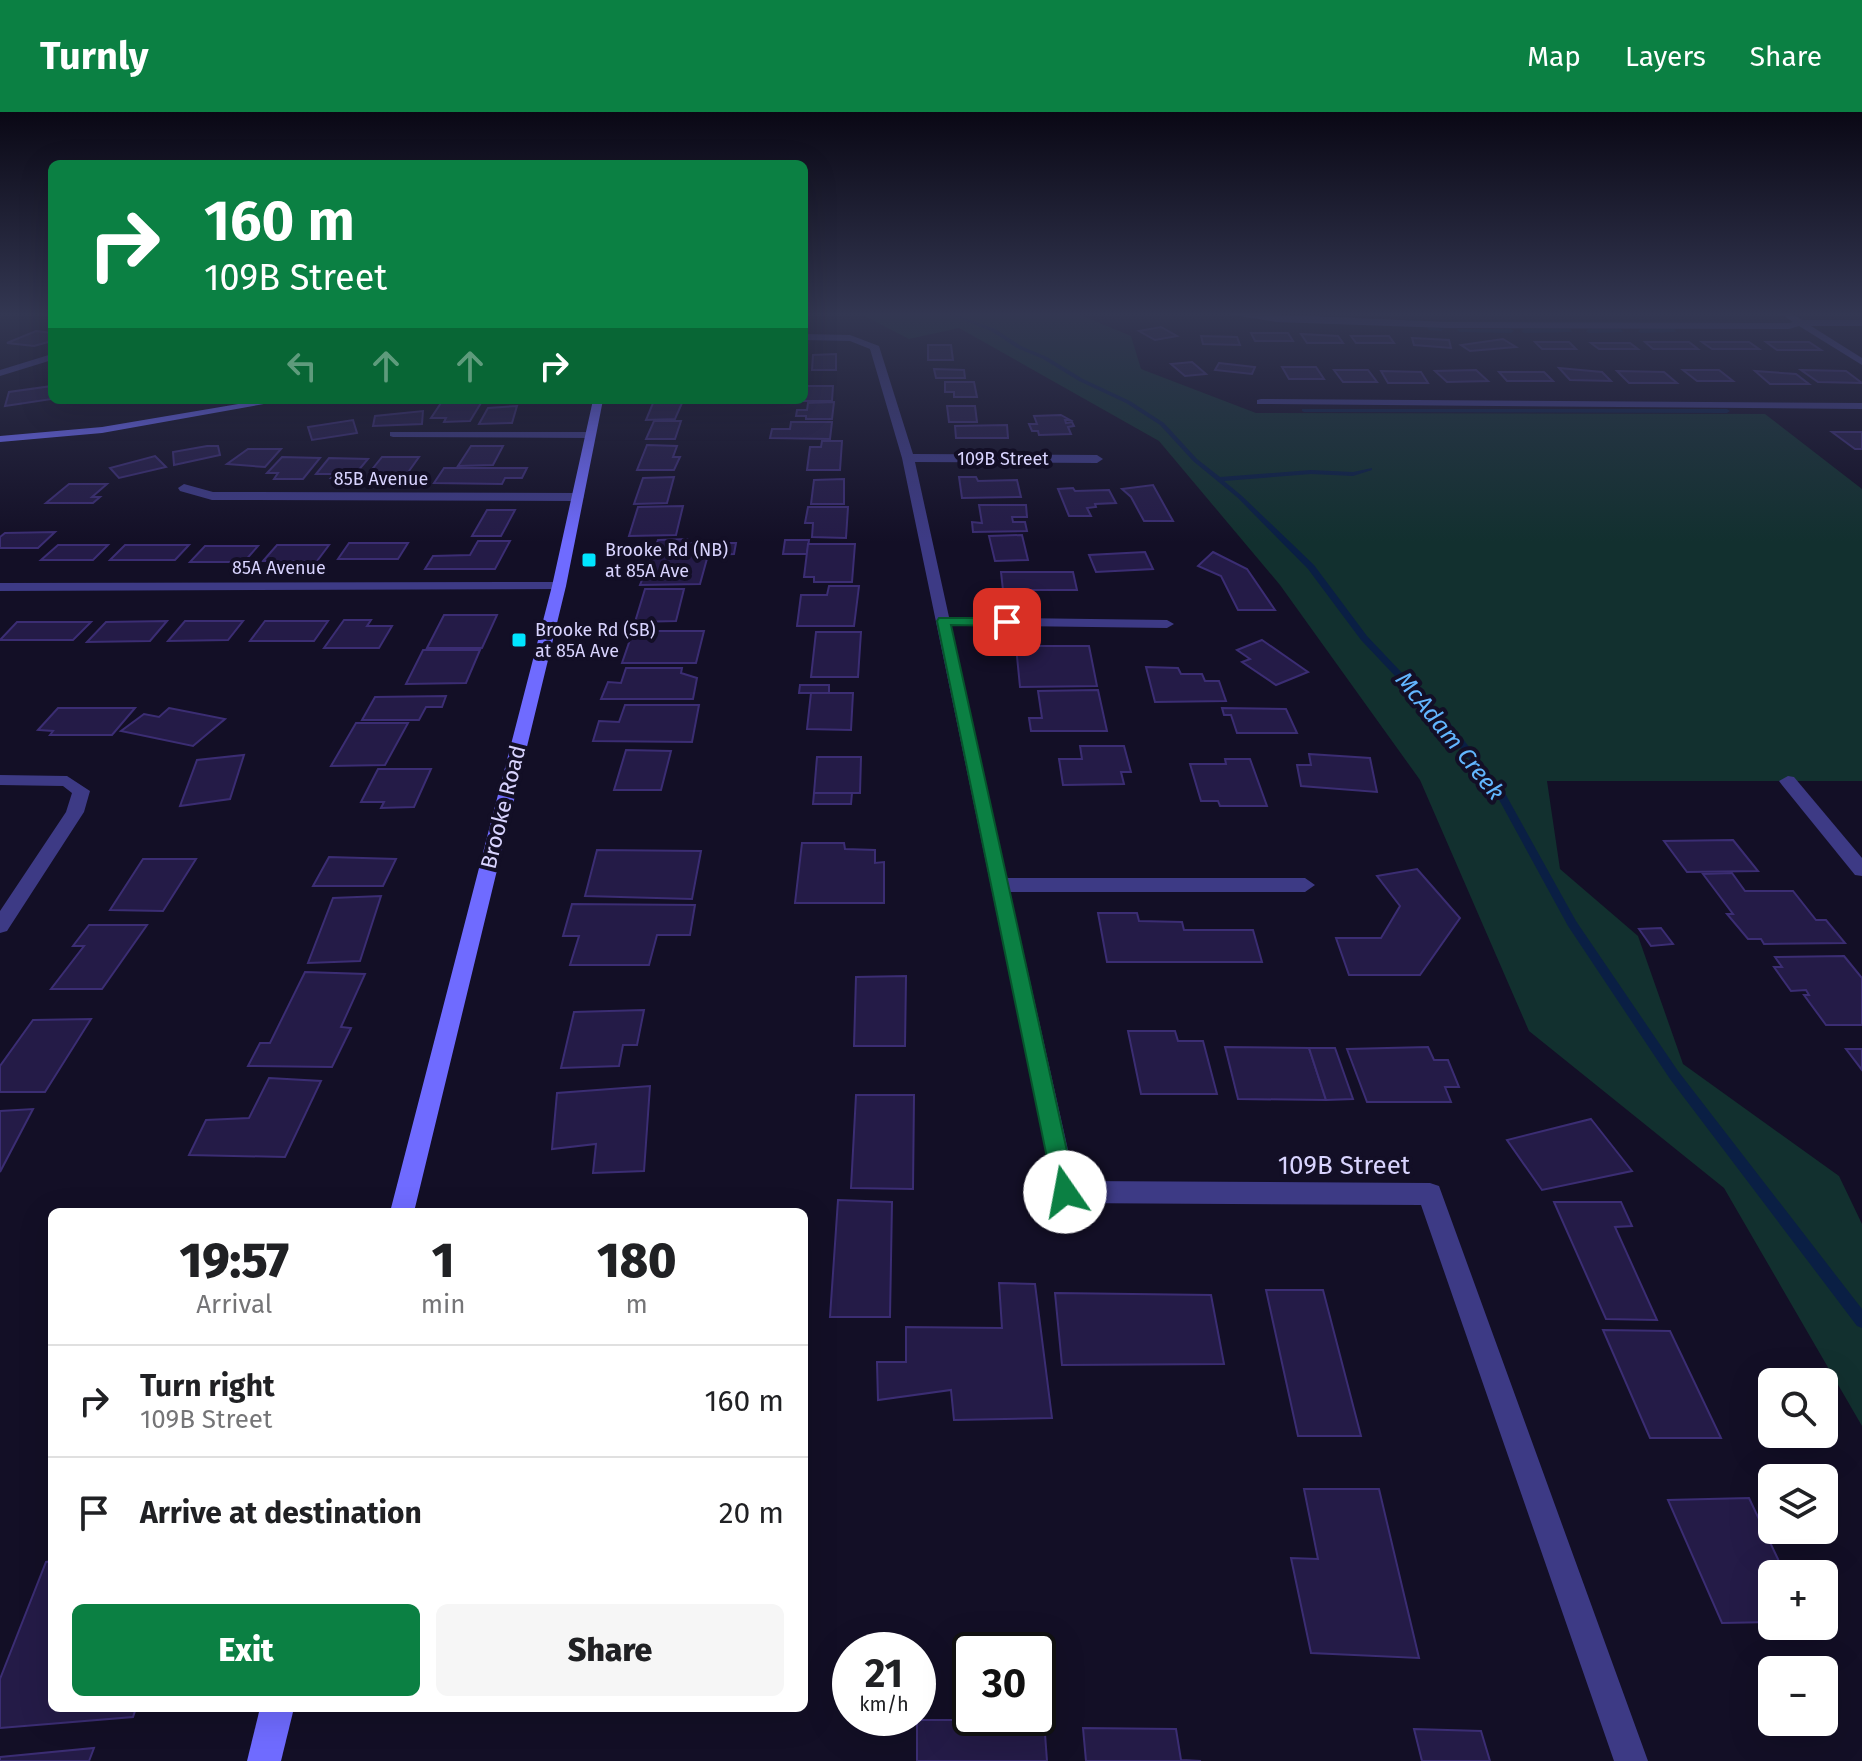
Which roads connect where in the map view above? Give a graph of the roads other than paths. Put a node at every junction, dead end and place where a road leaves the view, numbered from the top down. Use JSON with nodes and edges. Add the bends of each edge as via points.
{"nodes":[{"id":1,"x":887,"y":389,"type":"edge"},
{"id":2,"x":1261,"y":402,"type":"dead end"},
{"id":3,"x":198,"y":404,"type":"edge"},
{"id":4,"x":257,"y":404,"type":"edge"},
{"id":5,"x":597,"y":404,"type":"edge"},
{"id":6,"x":1862,"y":406,"type":"edge"},
{"id":7,"x":44,"y":433,"type":"junction"},
{"id":8,"x":393,"y":434,"type":"dead end"},
{"id":9,"x":590,"y":435,"type":"junction"},
{"id":10,"x":0,"y":439,"type":"edge"},
{"id":11,"x":908,"y":458,"type":"junction"},
{"id":12,"x":1097,"y":459,"type":"dead end"},
{"id":13,"x":184,"y":488,"type":"dead end"},
{"id":14,"x":578,"y":497,"type":"junction"},
{"id":15,"x":559,"y":586,"type":"junction"},
{"id":16,"x":0,"y":587,"type":"edge"},
{"id":17,"x":943,"y":621,"type":"junction"},
{"id":18,"x":1167,"y":624,"type":"dead end"},
{"id":19,"x":0,"y":780,"type":"edge"},
{"id":20,"x":1788,"y":781,"type":"dead end"},
{"id":21,"x":1862,"y":870,"type":"edge"},
{"id":22,"x":1000,"y":885,"type":"junction"},
{"id":23,"x":1305,"y":885,"type":"dead end"},
{"id":24,"x":0,"y":926,"type":"edge"},
{"id":25,"x":403,"y":1208,"type":"edge"},
{"id":26,"x":276,"y":1712,"type":"edge"},
{"id":27,"x":264,"y":1761,"type":"edge"},
{"id":28,"x":1631,"y":1761,"type":"edge"}],
"edges":[{"from":1,"to":11,"type":"street","name":"109B Street"},
{"from":2,"to":6,"type":"street"},
{"from":3,"to":7,"type":"street"},
{"from":4,"to":7,"type":"street","via":[[102,430]]},
{"from":5,"to":9,"type":"street","name":"Brooke Road"},
{"from":7,"to":10,"type":"street"},
{"from":8,"to":9,"type":"lane"},
{"from":9,"to":14,"type":"street","name":"Brooke Road"},
{"from":11,"to":12,"type":"street","name":"109B Street"},
{"from":11,"to":17,"type":"street","name":"109B Street"},
{"from":13,"to":14,"type":"street","name":"85B Avenue","via":[[212,496]]},
{"from":14,"to":15,"type":"street","name":"Brooke Road"},
{"from":15,"to":16,"type":"street","name":"85A Avenue"},
{"from":15,"to":25,"type":"street","name":"Brooke Road"},
{"from":17,"to":18,"type":"street"},
{"from":17,"to":22,"type":"street","name":"109B Street"},
{"from":19,"to":24,"type":"street","via":[[67,781],[81,791],[81,799]]},
{"from":20,"to":21,"type":"street"},
{"from":22,"to":23,"type":"street"},
{"from":22,"to":28,"type":"street","name":"109B Street","via":[[1065,1192],[1430,1194]]},
{"from":26,"to":27,"type":"street"}]}
